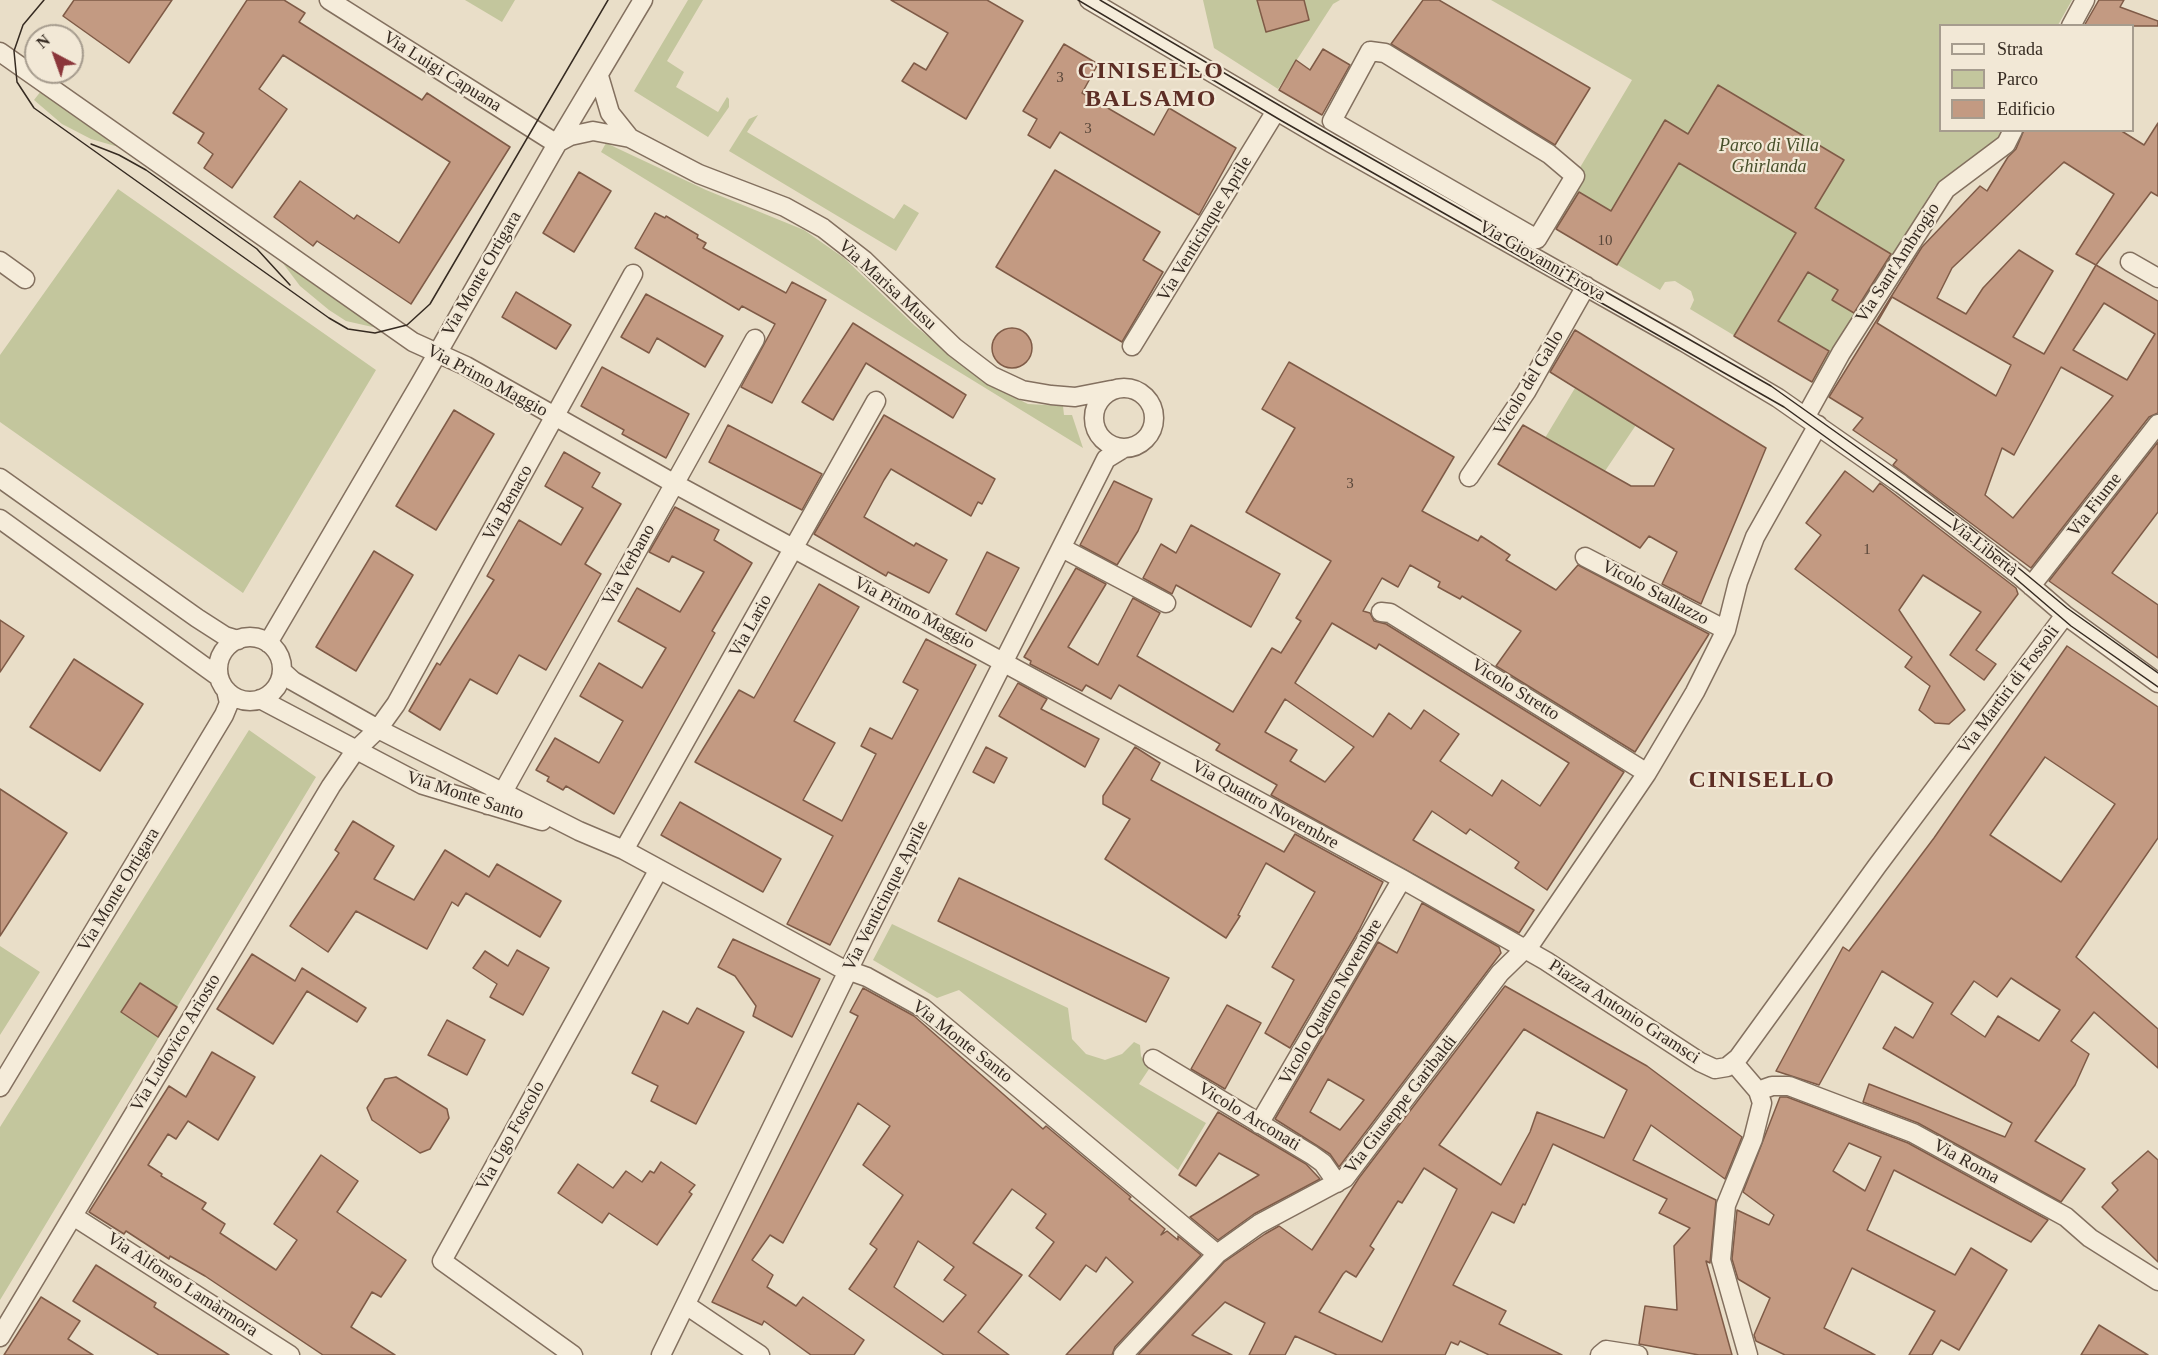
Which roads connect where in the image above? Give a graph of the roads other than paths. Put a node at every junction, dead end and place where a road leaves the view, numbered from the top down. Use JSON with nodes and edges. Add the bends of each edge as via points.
{"nodes":[{"id":1,"x":328,"y":0,"type":"edge"},
{"id":2,"x":643,"y":0,"type":"edge"},
{"id":3,"x":1089,"y":0,"type":"edge"},
{"id":4,"x":2085,"y":0,"type":"edge"},
{"id":5,"x":2071,"y":24,"type":"edge"},
{"id":6,"x":1370,"y":51,"type":"joint"},
{"id":7,"x":0,"y":52,"type":"edge"},
{"id":8,"x":599,"y":76,"type":"junction"},
{"id":9,"x":1276,"y":111,"type":"junction"},
{"id":10,"x":2012,"y":132,"type":"edge"},
{"id":11,"x":630,"y":138,"type":"junction"},
{"id":12,"x":557,"y":144,"type":"junction"},
{"id":13,"x":0,"y":261,"type":"edge"},
{"id":14,"x":2130,"y":262,"type":"dead end"},
{"id":15,"x":633,"y":274,"type":"dead end"},
{"id":16,"x":2158,"y":278,"type":"edge"},
{"id":17,"x":26,"y":279,"type":"dead end"},
{"id":18,"x":1586,"y":286,"type":"junction"},
{"id":19,"x":755,"y":339,"type":"dead end"},
{"id":20,"x":1132,"y":346,"type":"dead end"},
{"id":21,"x":436,"y":353,"type":"junction"},
{"id":22,"x":1111,"y":390,"type":"junction"},
{"id":23,"x":876,"y":401,"type":"dead end"},
{"id":24,"x":555,"y":417,"type":"junction"},
{"id":25,"x":1812,"y":420,"type":"junction"},
{"id":26,"x":2158,"y":424,"type":"edge"},
{"id":27,"x":1124,"y":448,"type":"junction"},
{"id":28,"x":1469,"y":477,"type":"dead end"},
{"id":29,"x":0,"y":478,"type":"edge"},
{"id":30,"x":675,"y":484,"type":"junction"},
{"id":31,"x":0,"y":519,"type":"edge"},
{"id":32,"x":1062,"y":548,"type":"junction"},
{"id":33,"x":794,"y":549,"type":"junction"},
{"id":34,"x":1585,"y":557,"type":"dead end"},
{"id":35,"x":2031,"y":586,"type":"junction"},
{"id":36,"x":1166,"y":603,"type":"dead end"},
{"id":37,"x":1381,"y":612,"type":"dead end"},
{"id":38,"x":2065,"y":615,"type":"junction"},
{"id":39,"x":1726,"y":630,"type":"junction"},
{"id":40,"x":238,"y":640,"type":"junction"},
{"id":41,"x":267,"y":643,"type":"junction"},
{"id":42,"x":1005,"y":662,"type":"junction"},
{"id":43,"x":282,"y":671,"type":"junction"},
{"id":44,"x":223,"y":683,"type":"junction"},
{"id":45,"x":2158,"y":683,"type":"edge"},
{"id":46,"x":260,"y":699,"type":"junction"},
{"id":47,"x":378,"y":729,"type":"junction"},
{"id":48,"x":355,"y":751,"type":"junction"},
{"id":49,"x":1647,"y":773,"type":"junction"},
{"id":50,"x":503,"y":792,"type":"junction"},
{"id":51,"x":488,"y":805,"type":"junction"},
{"id":52,"x":579,"y":831,"type":"junction"},
{"id":53,"x":624,"y":850,"type":"junction"},
{"id":54,"x":659,"y":869,"type":"junction"},
{"id":55,"x":1402,"y":879,"type":"junction"},
{"id":56,"x":1524,"y":950,"type":"junction"},
{"id":57,"x":849,"y":970,"type":"junction"},
{"id":58,"x":1154,"y":1059,"type":"dead end"},
{"id":59,"x":1734,"y":1063,"type":"junction"},
{"id":60,"x":0,"y":1087,"type":"edge"},
{"id":61,"x":1758,"y":1091,"type":"junction"},
{"id":62,"x":1259,"y":1124,"type":"junction"},
{"id":63,"x":1336,"y":1183,"type":"junction"},
{"id":64,"x":73,"y":1216,"type":"junction"},
{"id":65,"x":1217,"y":1254,"type":"junction"},
{"id":66,"x":2158,"y":1281,"type":"edge"},
{"id":67,"x":686,"y":1305,"type":"junction"},
{"id":68,"x":0,"y":1337,"type":"edge"},
{"id":69,"x":290,"y":1355,"type":"edge"},
{"id":70,"x":573,"y":1355,"type":"edge"},
{"id":71,"x":661,"y":1355,"type":"edge"},
{"id":72,"x":760,"y":1355,"type":"edge"},
{"id":73,"x":1123,"y":1355,"type":"edge"},
{"id":74,"x":1600,"y":1355,"type":"edge"},
{"id":75,"x":1638,"y":1355,"type":"edge"},
{"id":76,"x":1748,"y":1355,"type":"edge"}],
"edges":[{"from":1,"to":12,"type":"street","name":"Via Luigi Capuana"},
{"from":2,"to":8,"type":"street","name":"Via Monte Ortigara"},
{"from":3,"to":9,"type":"street","name":"Via Giovanni Frova"},
{"from":4,"to":5,"type":"street"},
{"from":6,"to":6,"type":"street","via":[[1332,121],[1537,239],[1575,176],[1549,154],[1385,52]]},
{"from":7,"to":21,"type":"street","name":"Via Primo Maggio","via":[[413,342]]},
{"from":8,"to":11,"type":"street","name":"Via Marisa Musu","via":[[610,113]]},
{"from":8,"to":12,"type":"street","name":"Via Monte Ortigara"},
{"from":9,"to":18,"type":"street","name":"Via Giovanni Frova"},
{"from":9,"to":20,"type":"street","name":"Via Venticinque Aprile"},
{"from":10,"to":25,"type":"street","name":"Via Sant'Ambrogio","via":[[2006,144],[1946,189],[1841,353]]},
{"from":11,"to":12,"type":"street","name":"Via Marisa Musu","via":[[593,131],[570,136]]},
{"from":11,"to":22,"type":"street","name":"Via Marisa Musu","via":[[699,174],[784,207],[823,228],[864,260],[954,347],[1007,384],[1036,393],[1067,396]]},
{"from":12,"to":21,"type":"street","name":"Via Monte Ortigara"},
{"from":13,"to":17,"type":"street"},
{"from":14,"to":16,"type":"street"},
{"from":15,"to":24,"type":"street","name":"Via Benaco"},
{"from":18,"to":25,"type":"street","name":"Via Giovanni Frova"},
{"from":18,"to":28,"type":"street","name":"Vicolo del Gallo","via":[[1526,392]]},
{"from":19,"to":30,"type":"street","name":"Via Verbano"},
{"from":21,"to":24,"type":"street","name":"Via Primo Maggio","via":[[474,370]]},
{"from":21,"to":41,"type":"street","name":"Via Monte Ortigara"},
{"from":22,"to":27,"type":"street","via":[[1097,403],[1094,423],[1104,441]]},
{"from":22,"to":27,"type":"street","via":[[1126,387],[1139,391],[1153,410],[1147,437]]},
{"from":23,"to":33,"type":"street","name":"Via Lario"},
{"from":24,"to":30,"type":"street","name":"Via Primo Maggio"},
{"from":24,"to":47,"type":"street","name":"Via Benaco","via":[[396,704]]},
{"from":25,"to":35,"type":"street","name":"Via Libertà"},
{"from":25,"to":39,"type":"street","name":"Via Sant'Ambrogio","via":[[1755,537]]},
{"from":26,"to":35,"type":"street","name":"Via Fiume"},
{"from":27,"to":32,"type":"street","name":"Via Venticinque Aprile","via":[[1106,459]]},
{"from":29,"to":40,"type":"street","via":[[205,623],[229,639]]},
{"from":30,"to":33,"type":"street","name":"Via Primo Maggio"},
{"from":30,"to":50,"type":"street","name":"Via Verbano"},
{"from":31,"to":44,"type":"street"},
{"from":32,"to":36,"type":"street"},
{"from":32,"to":42,"type":"street","name":"Via Venticinque Aprile"},
{"from":33,"to":42,"type":"street","name":"Via Primo Maggio"},
{"from":33,"to":53,"type":"street","name":"Via Lario"},
{"from":34,"to":39,"type":"street","name":"Vicolo Stallazzo"},
{"from":35,"to":38,"type":"street","name":"Via Libertà"},
{"from":37,"to":49,"type":"street","name":"Vicolo Stretto","via":[[1390,613]]},
{"from":38,"to":45,"type":"street","name":"Via Libertà"},
{"from":38,"to":59,"type":"street","name":"Via Martiri di Fossoli"},
{"from":39,"to":49,"type":"street"},
{"from":40,"to":41,"type":"street","via":[[253,638]]},
{"from":40,"to":44,"type":"street","via":[[222,654]]},
{"from":41,"to":43,"type":"street","via":[[279,657]]},
{"from":42,"to":55,"type":"street","name":"Via Quattro Novembre"},
{"from":42,"to":57,"type":"street","name":"Via Venticinque Aprile"},
{"from":43,"to":46,"type":"street","via":[[276,688]]},
{"from":43,"to":47,"type":"street","name":"Via Monte Santo"},
{"from":44,"to":46,"type":"street","via":[[242,700]]},
{"from":44,"to":60,"type":"street","name":"Via Monte Ortigara","via":[[229,703],[224,715]]},
{"from":46,"to":48,"type":"street","name":"Via Monte Santo"},
{"from":47,"to":48,"type":"street","name":"Via Benaco"},
{"from":47,"to":50,"type":"street","name":"Via Monte Santo"},
{"from":48,"to":51,"type":"street","name":"Via Monte Santo","via":[[423,785]]},
{"from":48,"to":64,"type":"street","name":"Via Ludovico Ariosto"},
{"from":49,"to":56,"type":"street"},
{"from":50,"to":51,"type":"street","name":"Via Verbano"},
{"from":50,"to":52,"type":"street","name":"Via Monte Santo"},
{"from":51,"to":52,"type":"street","name":"Via Monte Santo"},
{"from":52,"to":53,"type":"street","name":"Via Monte Santo"},
{"from":53,"to":54,"type":"street","name":"Via Monte Santo"},
{"from":54,"to":57,"type":"street","name":"Via Monte Santo"},
{"from":54,"to":70,"type":"street","name":"Via Ugo Foscolo","via":[[442,1261]]},
{"from":55,"to":56,"type":"street","name":"Via Quattro Novembre"},
{"from":55,"to":62,"type":"street","name":"Vicolo Quattro Novembre"},
{"from":56,"to":59,"type":"street","name":"Piazza Antonio Gramsci","via":[[1701,1062],[1722,1069]]},
{"from":56,"to":63,"type":"street","name":"Via Giuseppe Garibaldi","via":[[1500,973],[1345,1179]]},
{"from":57,"to":65,"type":"street","name":"Via Monte Santo","via":[[923,1008]]},
{"from":57,"to":67,"type":"street","name":"Via Venticinque Aprile"},
{"from":58,"to":62,"type":"street","name":"Vicolo Arconati"},
{"from":59,"to":61,"type":"street"},
{"from":61,"to":66,"type":"street","name":"Via Roma","via":[[1789,1086],[1913,1133],[2066,1217],[2090,1238]]},
{"from":61,"to":76,"type":"street","via":[[1762,1103],[1760,1117],[1725,1205],[1721,1260]]},
{"from":62,"to":63,"type":"street","name":"Vicolo Arconati","via":[[1323,1163]]},
{"from":63,"to":65,"type":"street","name":"Via Giuseppe Garibaldi","via":[[1259,1224]]},
{"from":64,"to":68,"type":"street","name":"Via Ludovico Ariosto"},
{"from":64,"to":69,"type":"street","name":"Via Alfonso Lamàrmora"},
{"from":65,"to":73,"type":"street","name":"Via Giuseppe Garibaldi"},
{"from":67,"to":71,"type":"street","name":"Via Venticinque Aprile"},
{"from":67,"to":72,"type":"street"},
{"from":74,"to":75,"type":"street","via":[[1606,1350]]}]}
